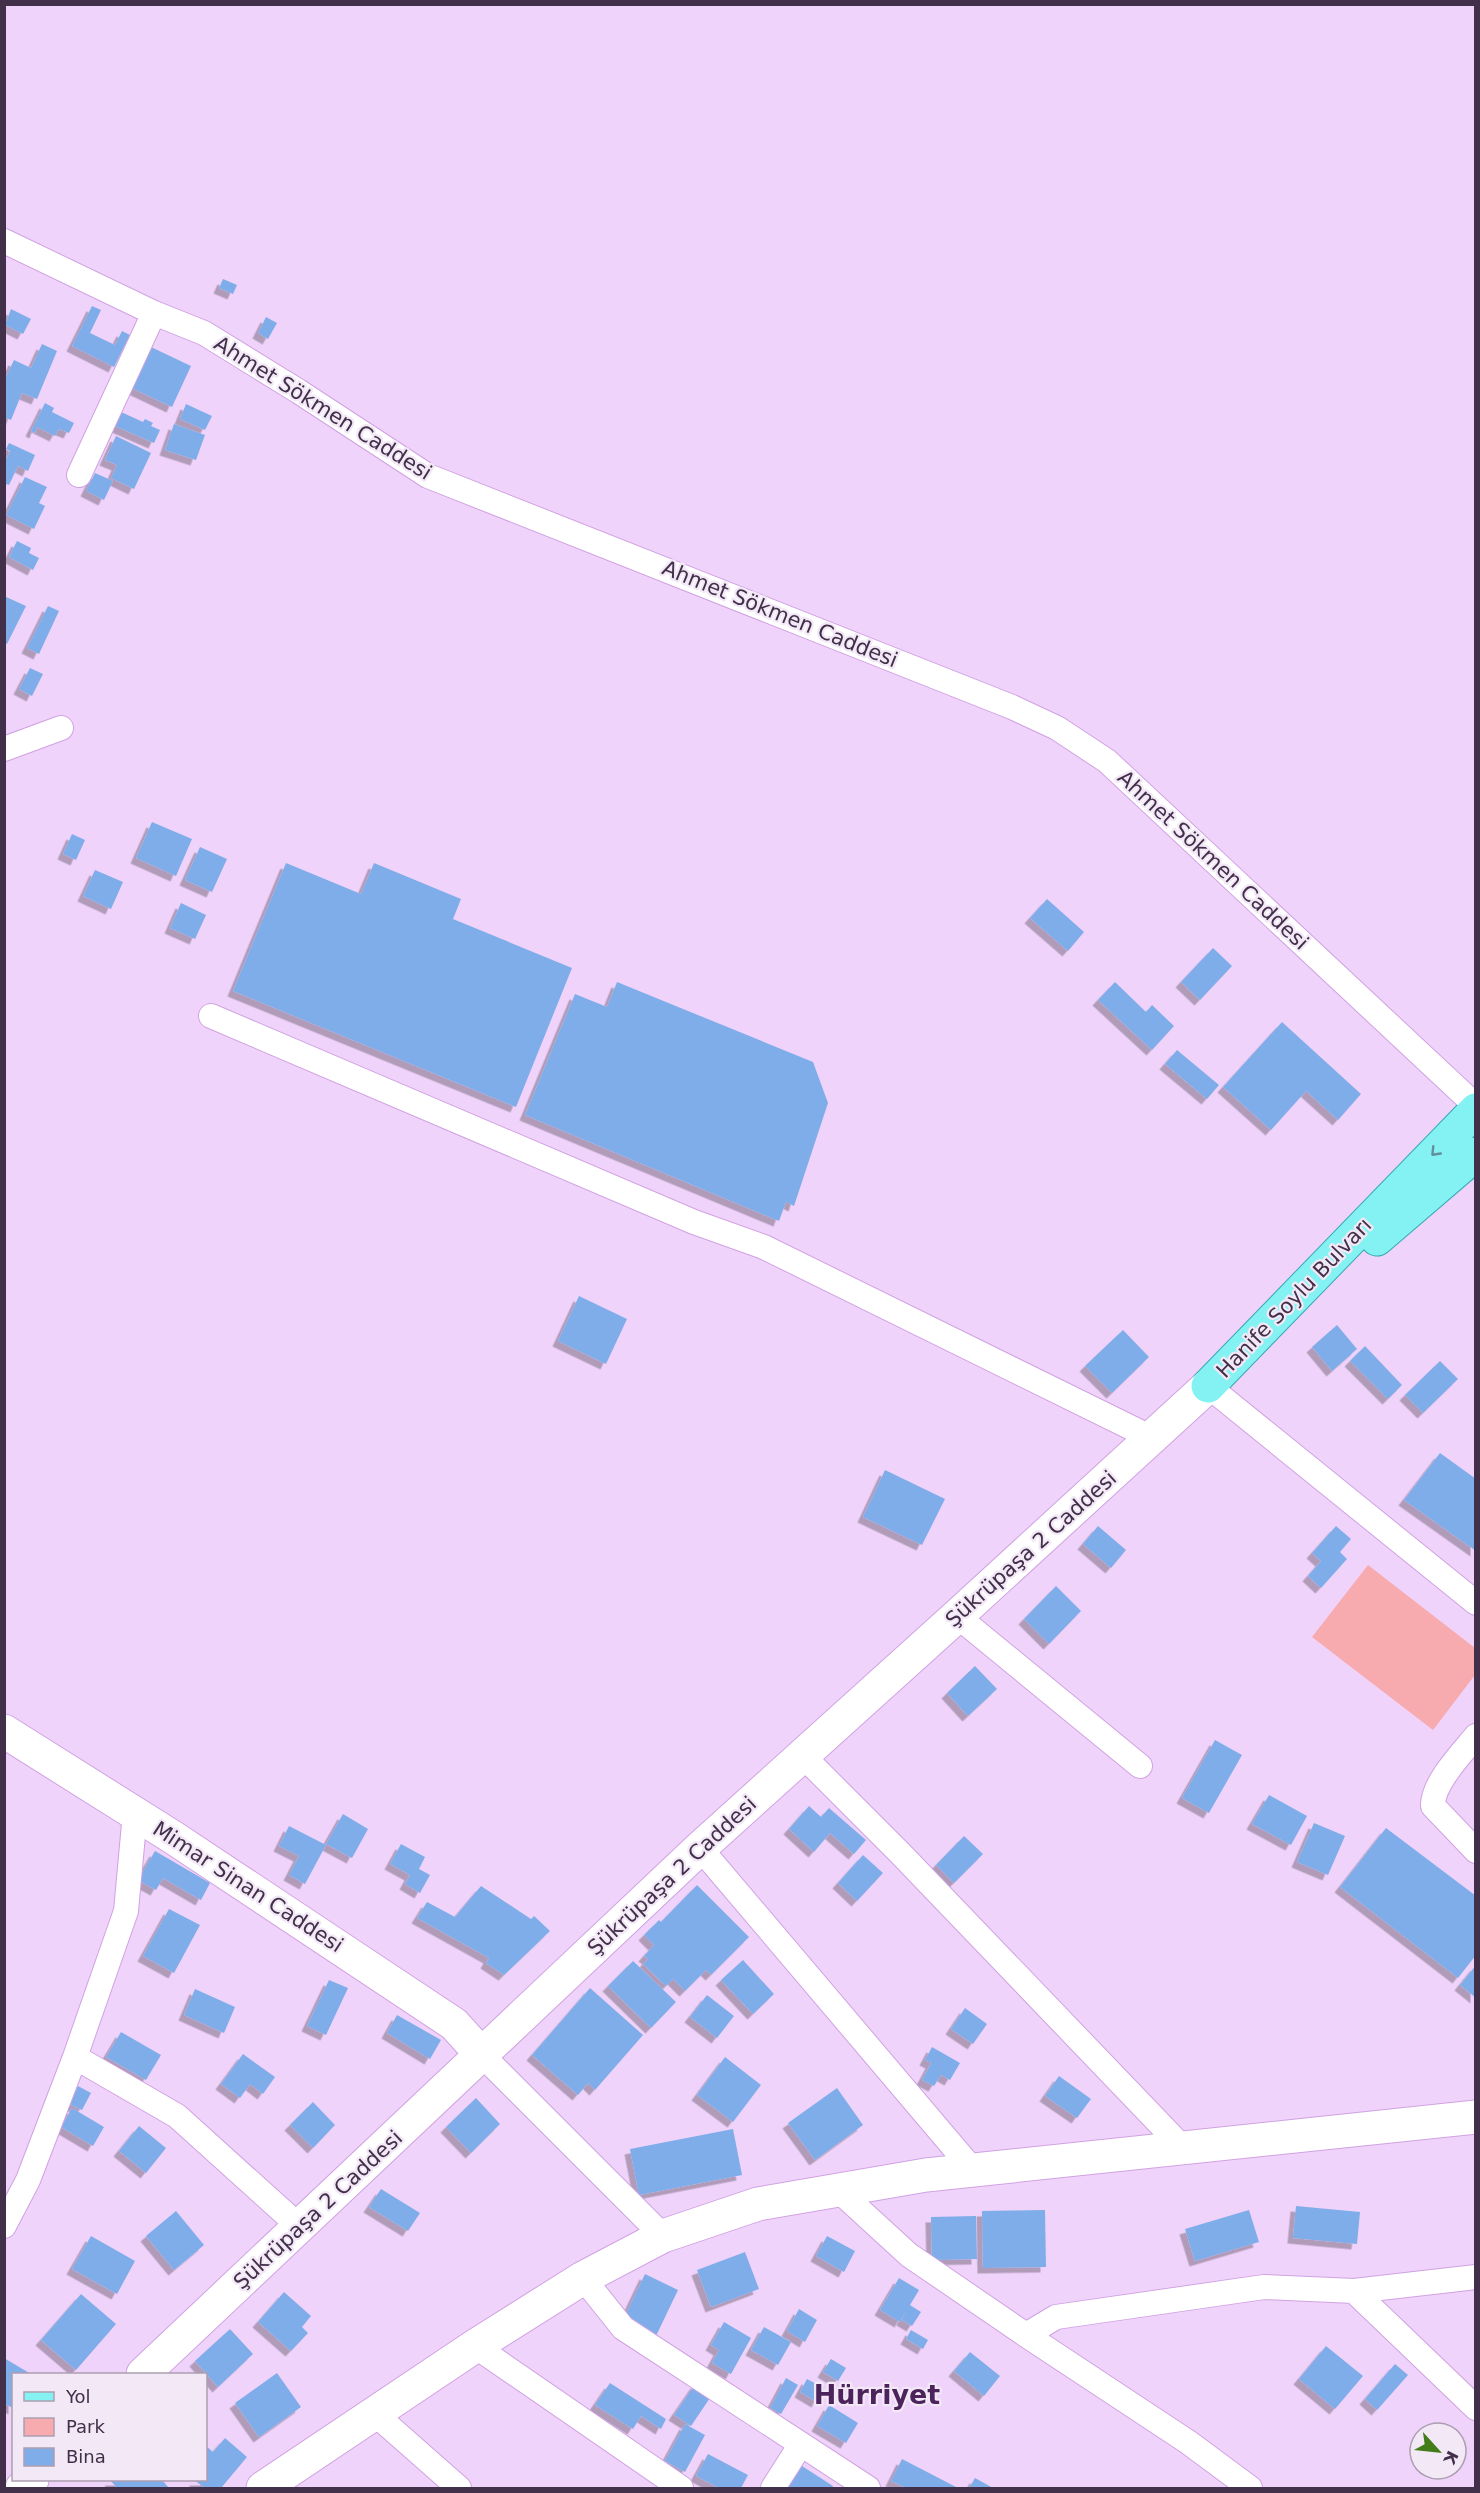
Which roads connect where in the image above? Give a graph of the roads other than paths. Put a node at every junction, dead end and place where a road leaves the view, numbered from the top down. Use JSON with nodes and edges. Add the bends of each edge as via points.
{"nodes":[{"id":1,"x":4,"y":241,"type":"edge"},
{"id":2,"x":154,"y":313,"type":"junction"},
{"id":3,"x":79,"y":475,"type":"dead end"},
{"id":4,"x":61,"y":728,"type":"dead end"},
{"id":5,"x":4,"y":749,"type":"edge"},
{"id":6,"x":211,"y":1016,"type":"dead end"},
{"id":7,"x":1476,"y":1108,"type":"edge"},
{"id":8,"x":1476,"y":1154,"type":"edge"},
{"id":9,"x":1208,"y":1386,"type":"junction"},
{"id":10,"x":1152,"y":1438,"type":"junction"},
{"id":11,"x":1476,"y":1603,"type":"edge"},
{"id":12,"x":957,"y":1616,"type":"junction"},
{"id":13,"x":4,"y":1731,"type":"edge"},
{"id":14,"x":1476,"y":1736,"type":"edge"},
{"id":15,"x":803,"y":1756,"type":"junction"},
{"id":16,"x":1140,"y":1766,"type":"dead end"},
{"id":17,"x":135,"y":1813,"type":"junction"},
{"id":18,"x":700,"y":1848,"type":"junction"},
{"id":19,"x":1476,"y":1851,"type":"edge"},
{"id":20,"x":482,"y":2055,"type":"junction"},
{"id":21,"x":75,"y":2057,"type":"junction"},
{"id":22,"x":1476,"y":2116,"type":"edge"},
{"id":23,"x":1183,"y":2148,"type":"junction"},
{"id":24,"x":974,"y":2170,"type":"junction"},
{"id":25,"x":838,"y":2190,"type":"junction"},
{"id":26,"x":4,"y":2226,"type":"edge"},
{"id":27,"x":300,"y":2227,"type":"junction"},
{"id":28,"x":663,"y":2236,"type":"junction"},
{"id":29,"x":1476,"y":2277,"type":"edge"},
{"id":30,"x":583,"y":2278,"type":"junction"},
{"id":31,"x":1354,"y":2291,"type":"junction"},
{"id":32,"x":1026,"y":2335,"type":"junction"},
{"id":33,"x":475,"y":2346,"type":"junction"},
{"id":34,"x":144,"y":2373,"type":"edge"},
{"id":35,"x":1476,"y":2408,"type":"edge"},
{"id":36,"x":375,"y":2414,"type":"junction"},
{"id":37,"x":801,"y":2444,"type":"junction"},
{"id":38,"x":263,"y":2488,"type":"edge"},
{"id":39,"x":459,"y":2488,"type":"edge"},
{"id":40,"x":681,"y":2488,"type":"edge"},
{"id":41,"x":773,"y":2488,"type":"edge"},
{"id":42,"x":868,"y":2488,"type":"edge"},
{"id":43,"x":1250,"y":2488,"type":"edge"}],
"edges":[{"from":1,"to":2,"type":"street","name":"Ahmet Sökmen Caddesi"},
{"from":2,"to":3,"type":"street"},
{"from":2,"to":7,"type":"street","name":"Ahmet Sökmen Caddesi","via":[[204,333],[428,476],[1001,702],[1057,728],[1107,761]]},
{"from":4,"to":5,"type":"street"},
{"from":6,"to":10,"type":"street","via":[[694,1222],[764,1247]]},
{"from":7,"to":9,"type":"main road","name":"Hanife Soylu Bulvarı","one_way":true},
{"from":8,"to":9,"type":"main road","name":"Hanife Soylu Bulvarı"},
{"from":9,"to":10,"type":"street","name":"Şükrüpaşa 2 Caddesi"},
{"from":9,"to":11,"type":"street"},
{"from":10,"to":12,"type":"street","name":"Şükrüpaşa 2 Caddesi"},
{"from":12,"to":15,"type":"street","name":"Şükrüpaşa 2 Caddesi"},
{"from":12,"to":16,"type":"street"},
{"from":13,"to":17,"type":"street","name":"Mimar Sinan Caddesi"},
{"from":14,"to":19,"type":"street","via":[[1432,1796],[1433,1806]]},
{"from":15,"to":18,"type":"street","name":"Şükrüpaşa 2 Caddesi"},
{"from":15,"to":23,"type":"street"},
{"from":17,"to":20,"type":"street","name":"Mimar Sinan Caddesi","via":[[454,2024]]},
{"from":17,"to":21,"type":"street","via":[[126,1911]]},
{"from":18,"to":20,"type":"street","name":"Şükrüpaşa 2 Caddesi"},
{"from":18,"to":24,"type":"street"},
{"from":20,"to":27,"type":"street","name":"Şükrüpaşa 2 Caddesi"},
{"from":20,"to":28,"type":"street"},
{"from":21,"to":26,"type":"street","via":[[28,2180]]},
{"from":21,"to":27,"type":"street","via":[[177,2116]]},
{"from":22,"to":23,"type":"street"},
{"from":23,"to":24,"type":"street"},
{"from":24,"to":25,"type":"street"},
{"from":25,"to":28,"type":"street","via":[[758,2204]]},
{"from":25,"to":32,"type":"street","via":[[909,2255]]},
{"from":27,"to":34,"type":"street","name":"Şükrüpaşa 2 Caddesi"},
{"from":28,"to":30,"type":"street"},
{"from":29,"to":31,"type":"street"},
{"from":30,"to":33,"type":"street"},
{"from":30,"to":37,"type":"street","via":[[623,2328]]},
{"from":31,"to":32,"type":"street","via":[[1264,2287],[1056,2317]]},
{"from":31,"to":35,"type":"street"},
{"from":32,"to":43,"type":"street","via":[[1188,2442]]},
{"from":33,"to":36,"type":"street"},
{"from":33,"to":40,"type":"street"},
{"from":36,"to":38,"type":"street"},
{"from":36,"to":39,"type":"street"},
{"from":37,"to":41,"type":"street"},
{"from":37,"to":42,"type":"street"}]}
